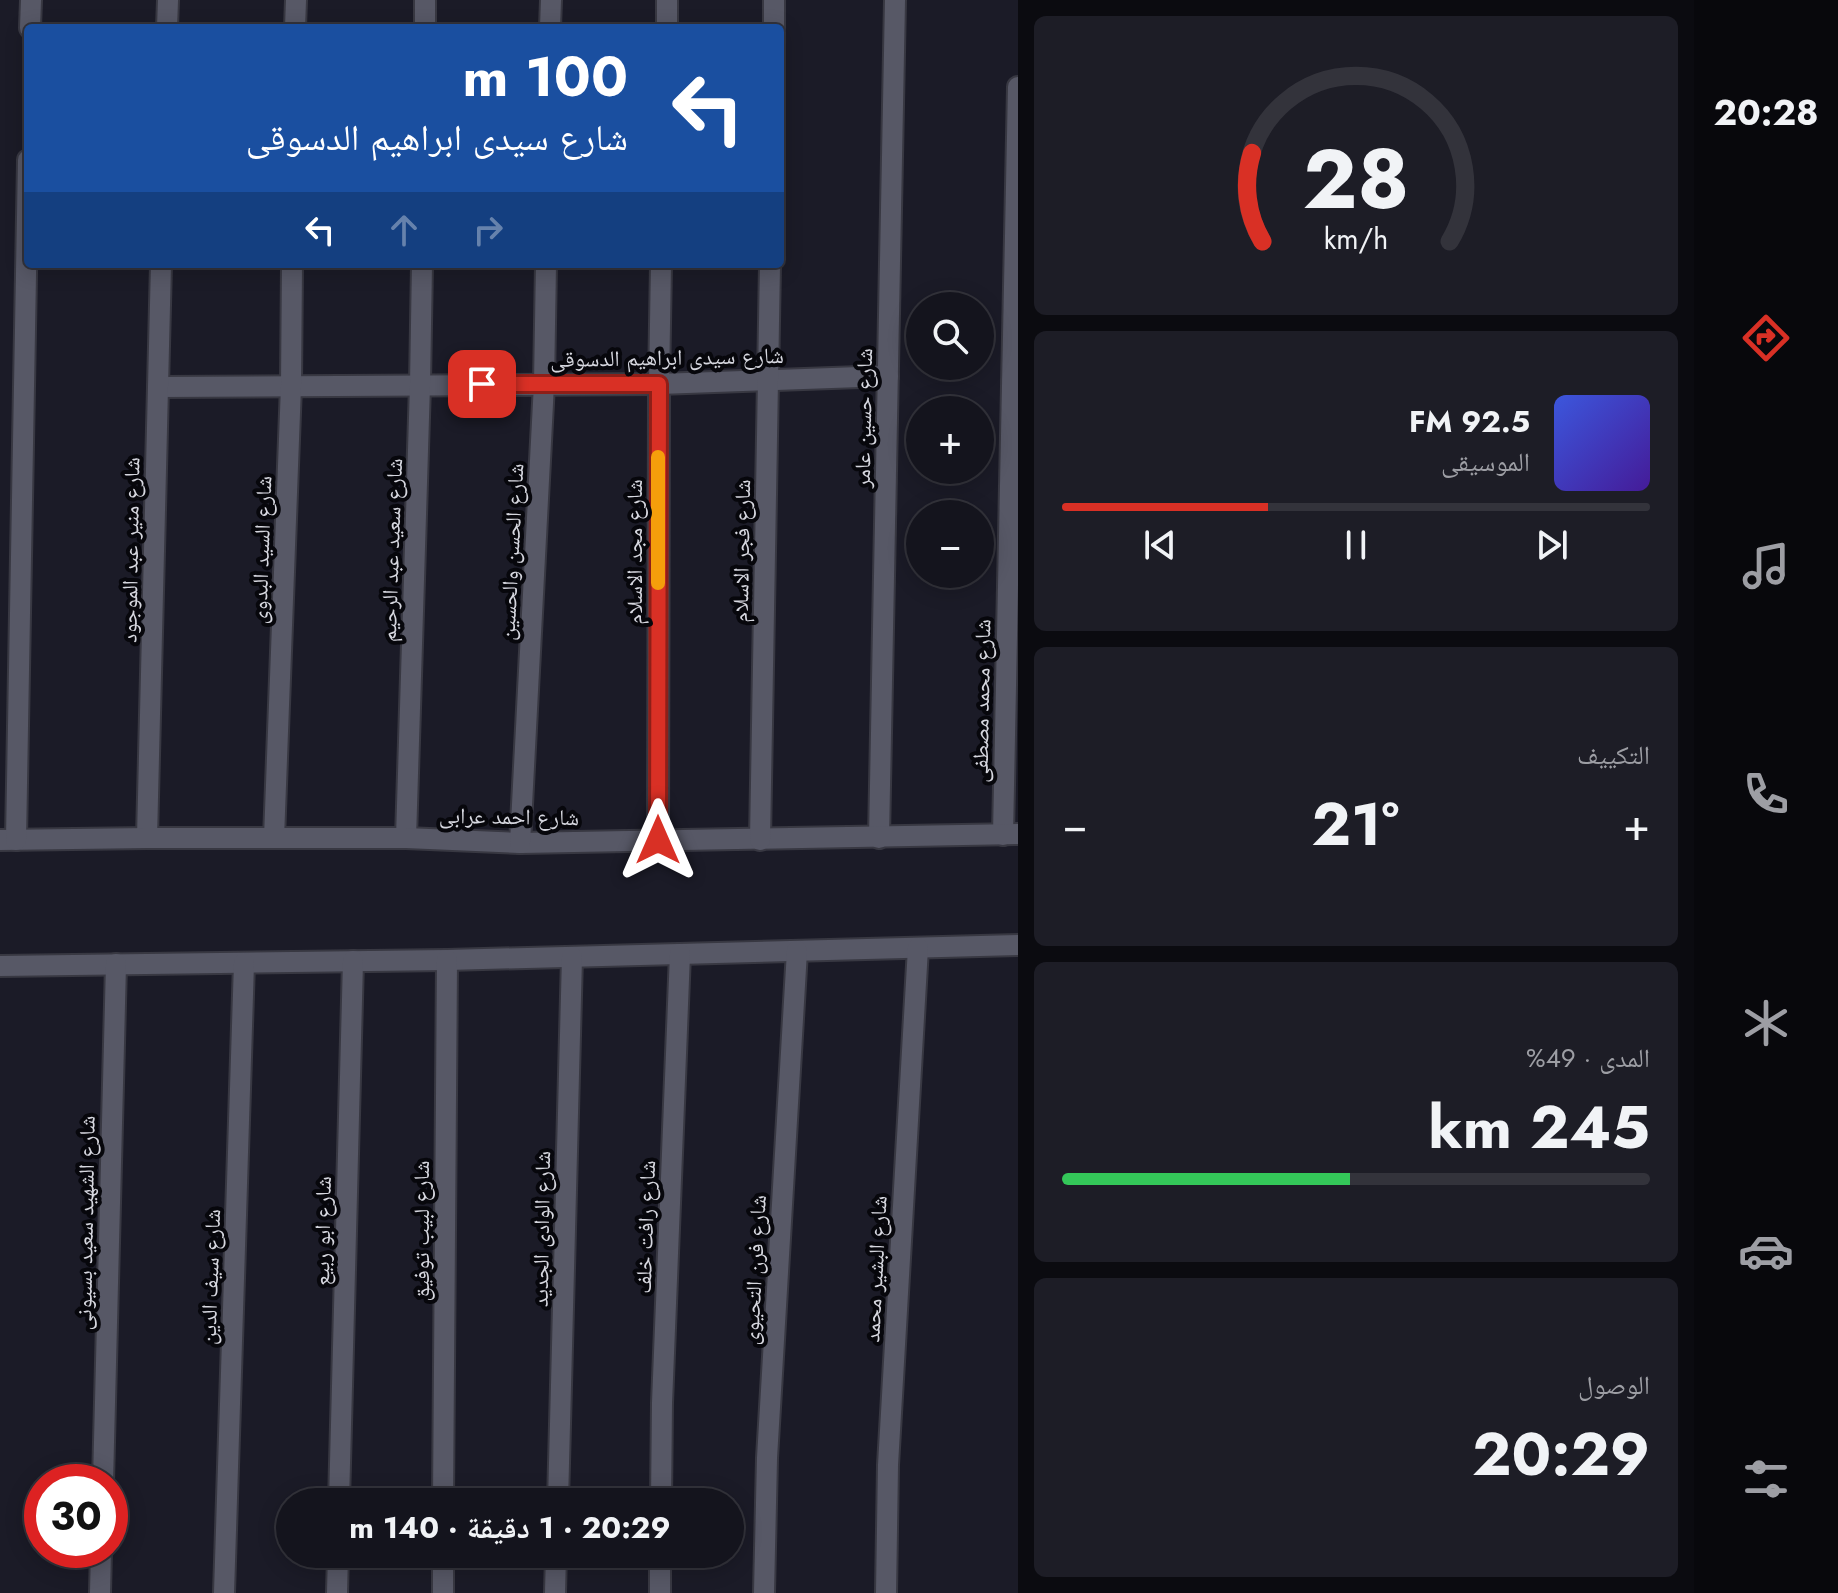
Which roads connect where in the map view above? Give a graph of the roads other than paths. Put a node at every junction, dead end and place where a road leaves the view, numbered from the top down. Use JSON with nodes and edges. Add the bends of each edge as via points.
{"nodes":[{"id":1,"x":31,"y":0,"type":"edge"},
{"id":2,"x":168,"y":0,"type":"edge"},
{"id":3,"x":296,"y":0,"type":"edge"},
{"id":4,"x":425,"y":0,"type":"edge"},
{"id":5,"x":551,"y":0,"type":"edge"},
{"id":6,"x":667,"y":0,"type":"edge"},
{"id":7,"x":774,"y":0,"type":"edge"},
{"id":8,"x":895,"y":0,"type":"edge"},
{"id":9,"x":30,"y":24,"type":"edge"},
{"id":10,"x":167,"y":24,"type":"edge"},
{"id":11,"x":295,"y":24,"type":"edge"},
{"id":12,"x":425,"y":24,"type":"edge"},
{"id":13,"x":550,"y":24,"type":"edge"},
{"id":14,"x":667,"y":24,"type":"edge"},
{"id":15,"x":774,"y":24,"type":"edge"},
{"id":16,"x":1018,"y":87,"type":"edge"},
{"id":17,"x":24,"y":267,"type":"edge"},
{"id":18,"x":161,"y":268,"type":"edge"},
{"id":19,"x":292,"y":268,"type":"edge"},
{"id":20,"x":422,"y":268,"type":"edge"},
{"id":21,"x":546,"y":268,"type":"edge"},
{"id":22,"x":661,"y":268,"type":"edge"},
{"id":23,"x":770,"y":268,"type":"edge"},
{"id":24,"x":888,"y":376,"type":"junction"},
{"id":25,"x":768,"y":379,"type":"junction"},
{"id":26,"x":544,"y":384,"type":"junction"},
{"id":27,"x":659,"y":384,"type":"junction"},
{"id":28,"x":420,"y":385,"type":"junction"},
{"id":29,"x":291,"y":386,"type":"junction"},
{"id":30,"x":158,"y":387,"type":"junction"},
{"id":31,"x":10,"y":640,"type":"edge"},
{"id":32,"x":1010,"y":835,"type":"edge"},
{"id":33,"x":147,"y":838,"type":"junction"},
{"id":34,"x":274,"y":838,"type":"junction"},
{"id":35,"x":406,"y":838,"type":"junction"},
{"id":36,"x":879,"y":838,"type":"junction"},
{"id":37,"x":8,"y":840,"type":"edge"},
{"id":38,"x":658,"y":840,"type":"junction"},
{"id":39,"x":760,"y":840,"type":"junction"},
{"id":40,"x":520,"y":843,"type":"junction"},
{"id":41,"x":1018,"y":945,"type":"edge"},
{"id":42,"x":918,"y":948,"type":"junction"},
{"id":43,"x":797,"y":951,"type":"junction"},
{"id":44,"x":680,"y":954,"type":"junction"},
{"id":45,"x":572,"y":957,"type":"junction"},
{"id":46,"x":447,"y":960,"type":"junction"},
{"id":47,"x":353,"y":961,"type":"junction"},
{"id":48,"x":244,"y":963,"type":"junction"},
{"id":49,"x":116,"y":964,"type":"junction"},
{"id":50,"x":0,"y":966,"type":"edge"},
{"id":51,"x":103,"y":1464,"type":"edge"},
{"id":52,"x":339,"y":1488,"type":"edge"},
{"id":53,"x":443,"y":1488,"type":"edge"},
{"id":54,"x":558,"y":1488,"type":"edge"},
{"id":55,"x":661,"y":1488,"type":"edge"},
{"id":56,"x":101,"y":1568,"type":"edge"},
{"id":57,"x":338,"y":1568,"type":"edge"},
{"id":58,"x":443,"y":1568,"type":"edge"},
{"id":59,"x":556,"y":1568,"type":"edge"},
{"id":60,"x":660,"y":1568,"type":"edge"},
{"id":61,"x":100,"y":1593,"type":"edge"},
{"id":62,"x":224,"y":1593,"type":"edge"},
{"id":63,"x":337,"y":1593,"type":"edge"},
{"id":64,"x":443,"y":1593,"type":"edge"},
{"id":65,"x":555,"y":1593,"type":"edge"},
{"id":66,"x":660,"y":1593,"type":"edge"},
{"id":67,"x":764,"y":1593,"type":"edge"},
{"id":68,"x":886,"y":1593,"type":"edge"}],
"edges":[{"from":1,"to":9,"type":"street"},
{"from":2,"to":10,"type":"street"},
{"from":3,"to":11,"type":"street"},
{"from":4,"to":12,"type":"street"},
{"from":5,"to":13,"type":"street"},
{"from":6,"to":14,"type":"street"},
{"from":7,"to":15,"type":"street"},
{"from":8,"to":24,"type":"street","name":"شارع حسين عامر"},
{"from":16,"to":32,"type":"street","name":"شارع محمد مصطفى"},
{"from":17,"to":31,"type":"street"},
{"from":18,"to":30,"type":"street","name":"شارع منير عبد الموجود"},
{"from":19,"to":29,"type":"street","name":"شارع السيد البدوى"},
{"from":20,"to":28,"type":"street","name":"شارع سعيد عبد الرحيم"},
{"from":21,"to":26,"type":"street","name":"شارع الحسن والحسين"},
{"from":22,"to":27,"type":"street","name":"شارع مجد الاسلام"},
{"from":23,"to":25,"type":"street","name":"شارع فجر الاسلام"},
{"from":24,"to":25,"type":"street","name":"شارع سيدى ابراهيم الدسوقى"},
{"from":24,"to":36,"type":"street","name":"شارع حسين عامر"},
{"from":25,"to":27,"type":"street","name":"شارع سيدى ابراهيم الدسوقى"},
{"from":25,"to":39,"type":"street","name":"شارع فجر الاسلام"},
{"from":26,"to":27,"type":"street","name":"شارع سيدى ابراهيم الدسوقى"},
{"from":26,"to":28,"type":"street","name":"شارع سيدى ابراهيم الدسوقى"},
{"from":26,"to":40,"type":"street","name":"شارع الحسن والحسين"},
{"from":27,"to":38,"type":"street","name":"شارع مجد الاسلام"},
{"from":28,"to":29,"type":"street","name":"شارع سيدى ابراهيم الدسوقى"},
{"from":28,"to":35,"type":"street","name":"شارع سعيد عبد الرحيم"},
{"from":29,"to":30,"type":"street","name":"شارع سيدى ابراهيم الدسوقى"},
{"from":29,"to":34,"type":"street","name":"شارع السيد البدوى"},
{"from":30,"to":33,"type":"street","name":"شارع منير عبد الموجود"},
{"from":31,"to":37,"type":"street"},
{"from":32,"to":36,"type":"street","name":"شارع احمد عرابى"},
{"from":33,"to":34,"type":"street","name":"شارع احمد عرابى"},
{"from":33,"to":37,"type":"street","name":"شارع احمد عرابى"},
{"from":34,"to":35,"type":"street","name":"شارع احمد عرابى"},
{"from":35,"to":40,"type":"street","name":"شارع احمد عرابى"},
{"from":36,"to":39,"type":"street","name":"شارع احمد عرابى"},
{"from":38,"to":39,"type":"street","name":"شارع احمد عرابى"},
{"from":38,"to":40,"type":"street","name":"شارع احمد عرابى"},
{"from":41,"to":42,"type":"street"},
{"from":42,"to":43,"type":"street"},
{"from":42,"to":68,"type":"street","name":"شارع البشير محمد","via":[[888,1465]]},
{"from":43,"to":44,"type":"street"},
{"from":43,"to":67,"type":"street","name":"شارع فرن التحيوى"},
{"from":44,"to":45,"type":"street"},
{"from":44,"to":55,"type":"street","name":"شارع رافت خلف"},
{"from":45,"to":46,"type":"street"},
{"from":45,"to":54,"type":"street","name":"شارع الوادى الجديد"},
{"from":46,"to":47,"type":"street"},
{"from":46,"to":53,"type":"street","name":"شارع لبيب توفيق"},
{"from":47,"to":48,"type":"street"},
{"from":47,"to":52,"type":"street","name":"شارع ابو ربيع"},
{"from":48,"to":49,"type":"street"},
{"from":48,"to":62,"type":"street","name":"شارع سيف الدين"},
{"from":49,"to":50,"type":"street"},
{"from":49,"to":51,"type":"street","name":"شارع الشهيد سعيد بسيونى"},
{"from":56,"to":61,"type":"street"},
{"from":57,"to":63,"type":"street"},
{"from":58,"to":64,"type":"street"},
{"from":59,"to":65,"type":"street"},
{"from":60,"to":66,"type":"street"}]}
